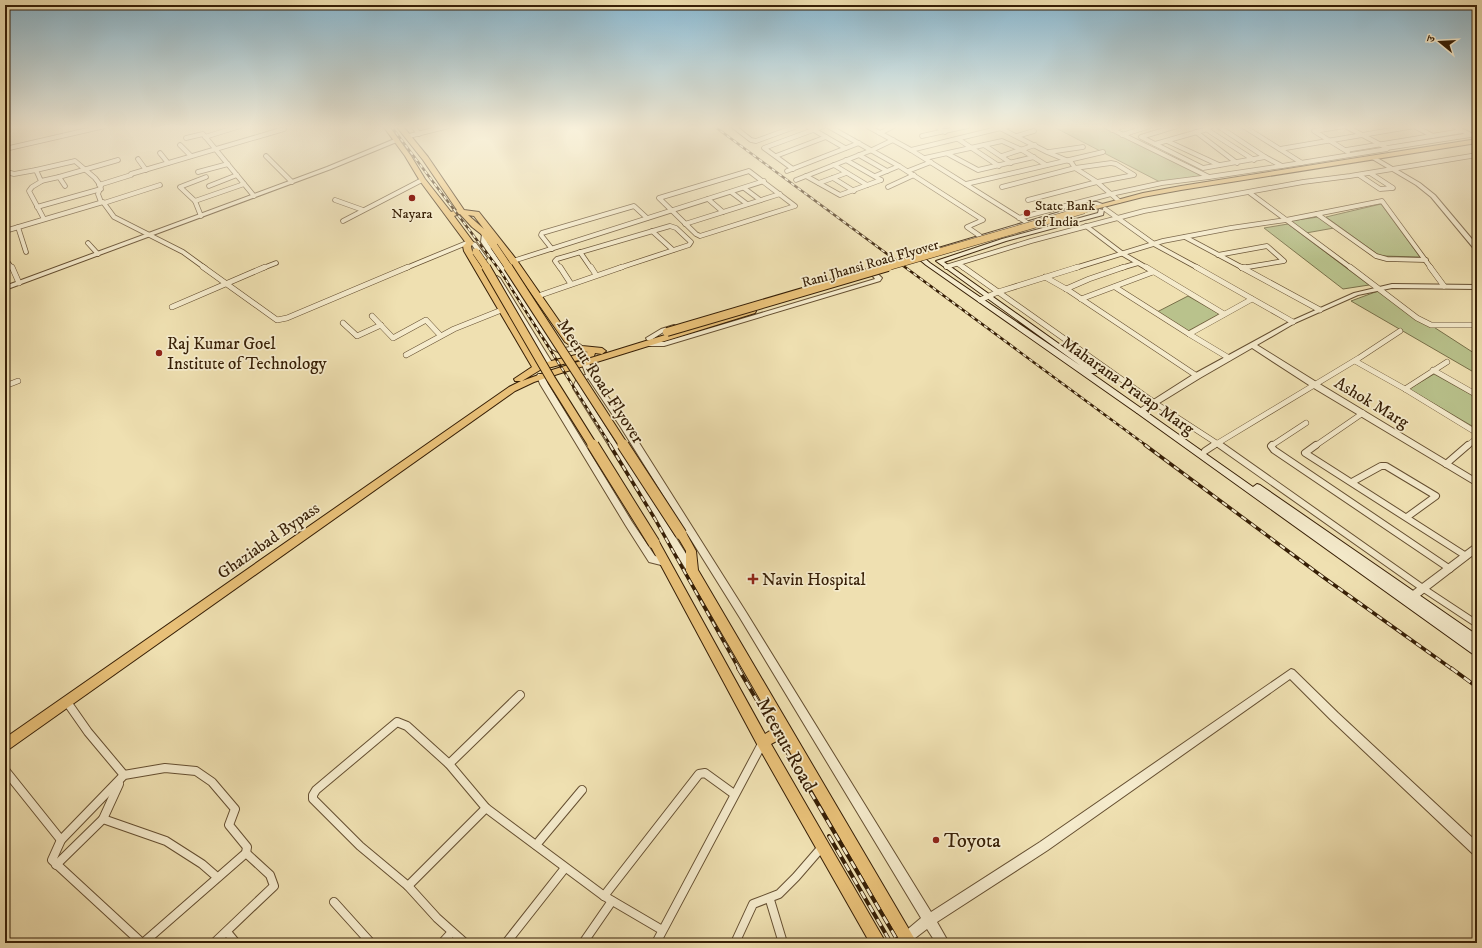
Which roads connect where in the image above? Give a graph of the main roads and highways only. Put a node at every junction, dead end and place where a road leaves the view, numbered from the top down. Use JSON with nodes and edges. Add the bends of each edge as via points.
{"nodes":[{"id":1,"x":416,"y":170,"type":"edge"},
{"id":2,"x":434,"y":170,"type":"edge"},
{"id":3,"x":1298,"y":170,"type":"edge"},
{"id":4,"x":1311,"y":170,"type":"edge"},
{"id":5,"x":1186,"y":180,"type":"road end"},
{"id":6,"x":1236,"y":182,"type":"junction"},
{"id":7,"x":1223,"y":184,"type":"junction"},
{"id":8,"x":1193,"y":186,"type":"junction"},
{"id":9,"x":1103,"y":208,"type":"junction"},
{"id":10,"x":461,"y":211,"type":"junction"},
{"id":11,"x":450,"y":215,"type":"junction"},
{"id":12,"x":469,"y":242,"type":"junction"},
{"id":13,"x":495,"y":242,"type":"junction"},
{"id":14,"x":939,"y":261,"type":"junction"},
{"id":15,"x":928,"y":264,"type":"junction"},
{"id":16,"x":984,"y":298,"type":"junction"},
{"id":17,"x":648,"y":341,"type":"junction"},
{"id":18,"x":542,"y":352,"type":"road end"},
{"id":19,"x":602,"y":352,"type":"junction"},
{"id":20,"x":530,"y":357,"type":"junction"},
{"id":21,"x":552,"y":368,"type":"junction"},
{"id":22,"x":539,"y":372,"type":"junction"},
{"id":23,"x":1142,"y":410,"type":"junction"},
{"id":24,"x":692,"y":571,"type":"joint"},
{"id":25,"x":1410,"y":599,"type":"junction"},
{"id":26,"x":1477,"y":641,"type":"edge"},
{"id":27,"x":1477,"y":652,"type":"edge"},
{"id":28,"x":117,"y":663,"type":"junction"},
{"id":29,"x":784,"y":730,"type":"junction"},
{"id":30,"x":5,"y":738,"type":"edge"},
{"id":31,"x":763,"y":742,"type":"junction"},
{"id":32,"x":5,"y":746,"type":"edge"},
{"id":33,"x":908,"y":941,"type":"edge"},
{"id":34,"x":878,"y":943,"type":"edge"}],
"edges":[{"from":1,"to":11,"type":"main road"},
{"from":2,"to":10,"type":"main road"},
{"from":3,"to":6,"type":"main road"},
{"from":4,"to":6,"type":"main road"},
{"from":5,"to":8,"type":"main road"},
{"from":6,"to":7,"type":"main road"},
{"from":7,"to":8,"type":"main road"},
{"from":7,"to":9,"type":"main road"},
{"from":8,"to":9,"type":"main road","via":[[1120,201]]},
{"from":9,"to":14,"type":"main road","via":[[1101,214],[1004,240]]},
{"from":9,"to":15,"type":"main road","via":[[1095,203],[1023,220],[918,255]]},
{"from":9,"to":17,"type":"main road","name":"Rani Jhansi Road Flyover","bridge":true},
{"from":10,"to":11,"type":"main road"},
{"from":10,"to":13,"type":"main road"},
{"from":10,"to":13,"type":"main road","via":[[476,214]]},
{"from":11,"to":12,"type":"main road"},
{"from":12,"to":20,"type":"main road","via":[[467,249]]},
{"from":12,"to":31,"type":"main road","name":"Meerut Road","bridge":true,"via":[[496,282],[551,379],[654,543]]},
{"from":13,"to":19,"type":"main road","via":[[514,261],[568,340],[578,347]]},
{"from":13,"to":24,"type":"main road","name":"Meerut Road Flyover","bridge":true,"via":[[692,551]]},
{"from":14,"to":15,"type":"main road"},
{"from":14,"to":16,"type":"main road","name":"Maharana Pratap Marg"},
{"from":15,"to":16,"type":"main road","name":"Maharana Pratap Marg"},
{"from":16,"to":23,"type":"main road","name":"Maharana Pratap Marg"},
{"from":17,"to":19,"type":"main road"},
{"from":17,"to":21,"type":"main road","via":[[585,362]]},
{"from":18,"to":20,"type":"main road"},
{"from":19,"to":21,"type":"main road"},
{"from":20,"to":22,"type":"main road"},
{"from":21,"to":22,"type":"main road","name":"Ghaziabad Bypass"},
{"from":22,"to":28,"type":"main road","name":"Ghaziabad Bypass"},
{"from":23,"to":25,"type":"main road","name":"Maharana Pratap Marg"},
{"from":23,"to":25,"type":"main road","name":"Maharana Pratap Marg","via":[[1205,451]]},
{"from":24,"to":29,"type":"main road","name":"Meerut Road"},
{"from":25,"to":26,"type":"main road","name":"Maharana Pratap Marg"},
{"from":25,"to":27,"type":"main road","name":"Maharana Pratap Marg"},
{"from":28,"to":30,"type":"main road","name":"Ghaziabad Bypass"},
{"from":28,"to":32,"type":"main road","name":"Ghaziabad Bypass"},
{"from":29,"to":31,"type":"main road"},
{"from":29,"to":33,"type":"main road","name":"Meerut Road"},
{"from":31,"to":34,"type":"main road","name":"Meerut Road"}]}
